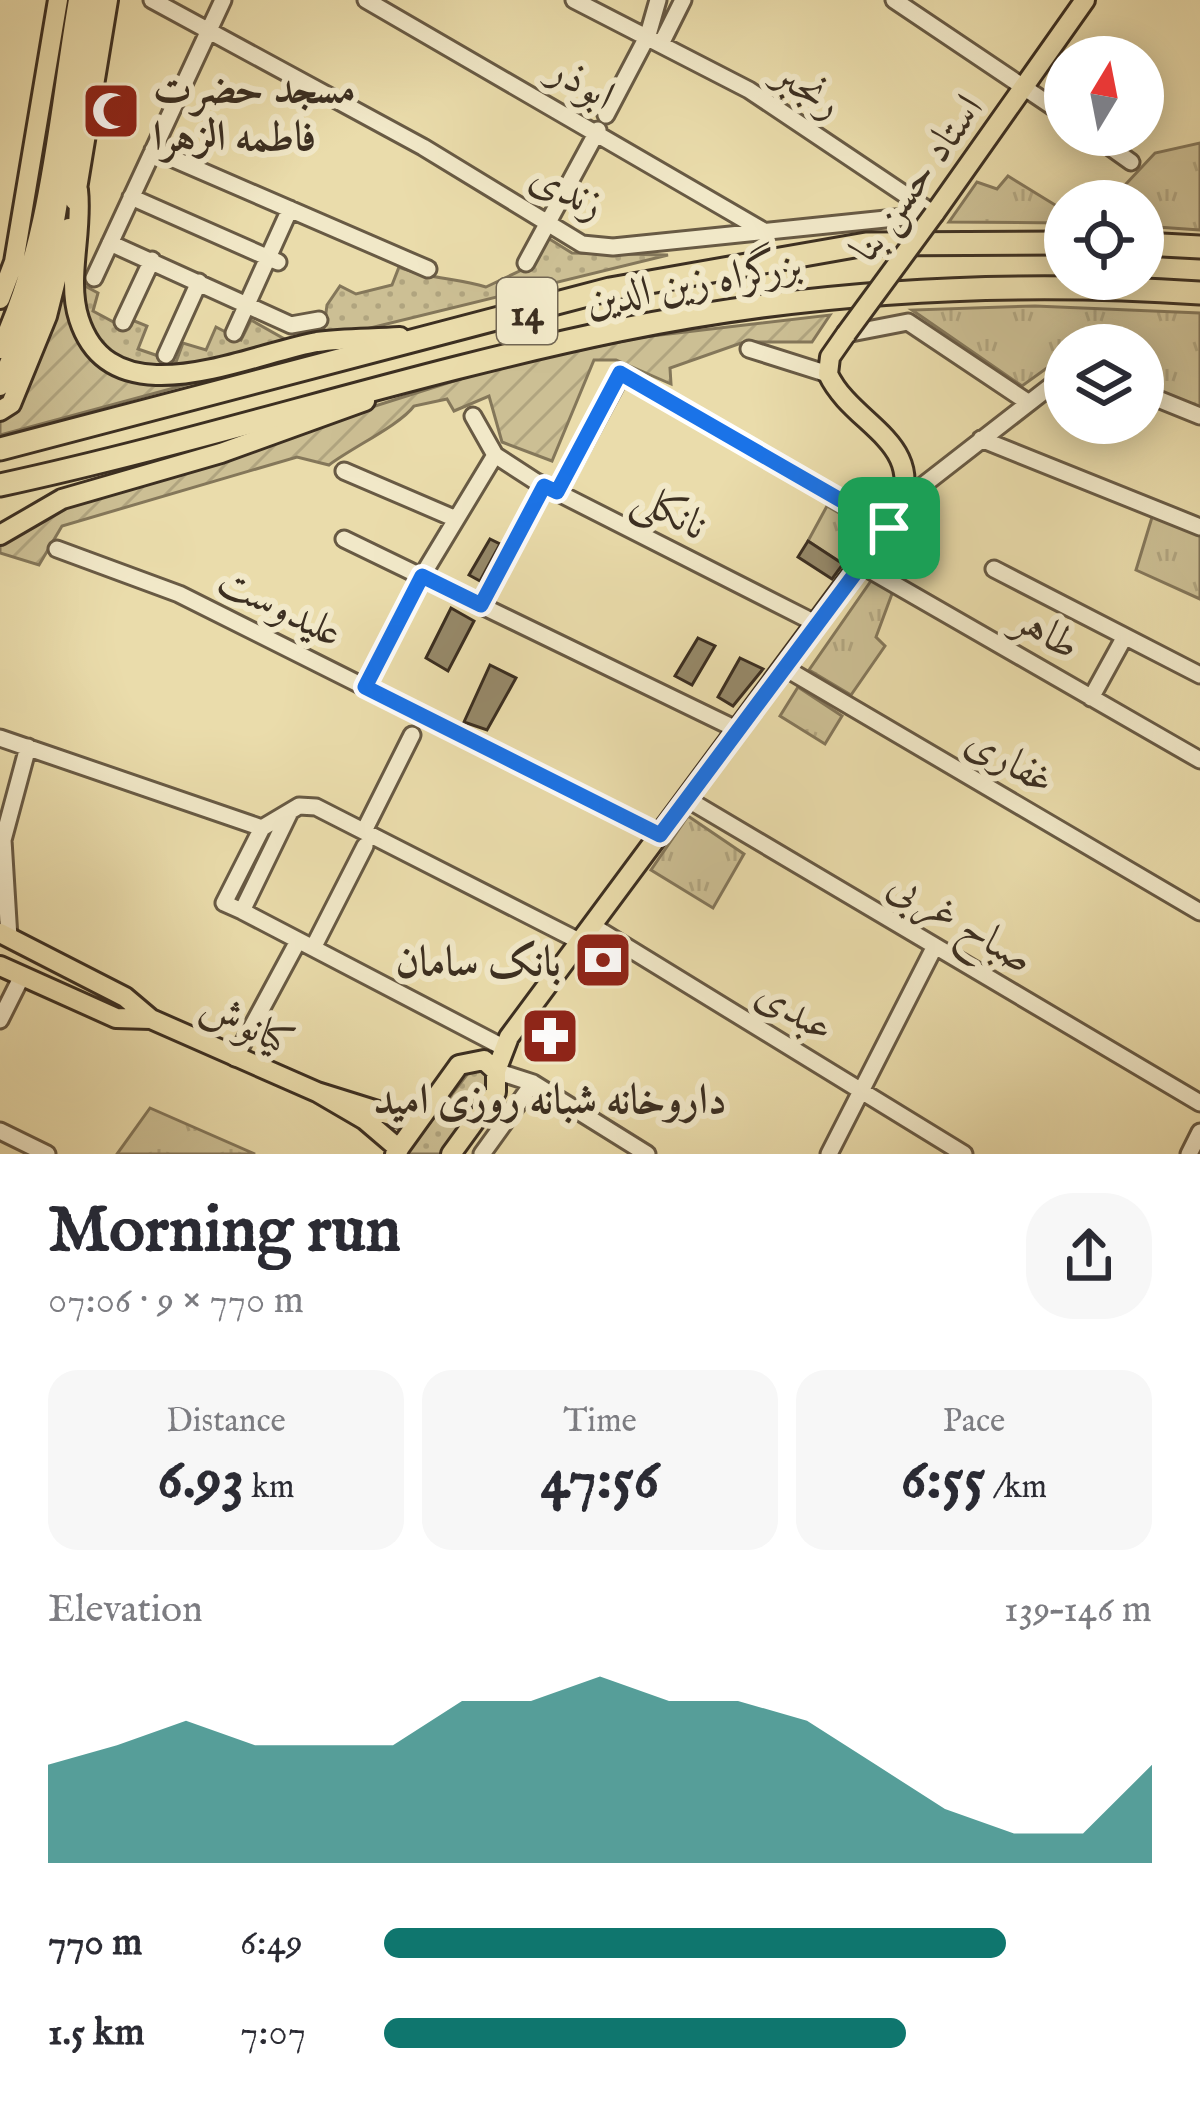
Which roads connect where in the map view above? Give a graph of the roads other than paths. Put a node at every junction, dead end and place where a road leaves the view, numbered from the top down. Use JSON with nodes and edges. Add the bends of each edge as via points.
{"nodes":[{"id":1,"x":58,"y":0,"type":"edge"},
{"id":2,"x":78,"y":0,"type":"edge"},
{"id":3,"x":92,"y":0,"type":"edge"},
{"id":4,"x":108,"y":0,"type":"edge"},
{"id":5,"x":152,"y":0,"type":"edge"},
{"id":6,"x":223,"y":0,"type":"edge"},
{"id":7,"x":366,"y":0,"type":"edge"},
{"id":8,"x":574,"y":0,"type":"edge"},
{"id":9,"x":658,"y":0,"type":"edge"},
{"id":10,"x":682,"y":0,"type":"edge"},
{"id":11,"x":894,"y":0,"type":"edge"},
{"id":12,"x":1085,"y":0,"type":"edge"},
{"id":13,"x":209,"y":32,"type":"junction"},
{"id":14,"x":655,"y":38,"type":"junction"},
{"id":15,"x":73,"y":69,"type":"junction"},
{"id":16,"x":1024,"y":86,"type":"junction"},
{"id":17,"x":1044,"y":100,"type":"edge"},
{"id":18,"x":602,"y":123,"type":"junction"},
{"id":19,"x":153,"y":150,"type":"junction"},
{"id":20,"x":1123,"y":156,"type":"edge"},
{"id":21,"x":1131,"y":162,"type":"dead end"},
{"id":22,"x":78,"y":190,"type":"junction"},
{"id":23,"x":131,"y":197,"type":"junction"},
{"id":24,"x":290,"y":209,"type":"junction"},
{"id":25,"x":934,"y":214,"type":"junction"},
{"id":26,"x":546,"y":223,"type":"junction"},
{"id":27,"x":762,"y":230,"type":"junction"},
{"id":28,"x":110,"y":243,"type":"junction"},
{"id":29,"x":1044,"y":243,"type":"edge"},
{"id":30,"x":1164,"y":245,"type":"edge"},
{"id":31,"x":1200,"y":247,"type":"edge"},
{"id":32,"x":152,"y":260,"type":"junction"},
{"id":33,"x":273,"y":260,"type":"junction"},
{"id":34,"x":526,"y":263,"type":"dead end"},
{"id":35,"x":428,"y":268,"type":"dead end"},
{"id":36,"x":94,"y":278,"type":"dead end"},
{"id":37,"x":199,"y":282,"type":"junction"},
{"id":38,"x":1200,"y":297,"type":"edge"},
{"id":39,"x":0,"y":299,"type":"edge"},
{"id":40,"x":247,"y":304,"type":"junction"},
{"id":41,"x":319,"y":320,"type":"dead end"},
{"id":42,"x":123,"y":322,"type":"dead end"},
{"id":43,"x":234,"y":333,"type":"dead end"},
{"id":44,"x":846,"y":334,"type":"junction"},
{"id":45,"x":429,"y":336,"type":"junction"},
{"id":46,"x":0,"y":349,"type":"edge"},
{"id":47,"x":749,"y":349,"type":"dead end"},
{"id":48,"x":166,"y":355,"type":"dead end"},
{"id":49,"x":440,"y":374,"type":"junction"},
{"id":50,"x":828,"y":374,"type":"junction"},
{"id":51,"x":0,"y":386,"type":"edge"},
{"id":52,"x":1044,"y":391,"type":"edge"},
{"id":53,"x":1164,"y":401,"type":"edge"},
{"id":54,"x":1029,"y":403,"type":"junction"},
{"id":55,"x":0,"y":411,"type":"edge"},
{"id":56,"x":473,"y":416,"type":"dead end"},
{"id":57,"x":1200,"y":416,"type":"edge"},
{"id":58,"x":981,"y":440,"type":"junction"},
{"id":59,"x":0,"y":449,"type":"edge"},
{"id":60,"x":495,"y":454,"type":"junction"},
{"id":61,"x":344,"y":471,"type":"dead end"},
{"id":62,"x":0,"y":485,"type":"edge"},
{"id":63,"x":551,"y":489,"type":"junction"},
{"id":64,"x":903,"y":501,"type":"junction"},
{"id":65,"x":456,"y":519,"type":"junction"},
{"id":66,"x":1200,"y":527,"type":"edge"},
{"id":67,"x":889,"y":528,"type":"junction"},
{"id":68,"x":0,"y":536,"type":"edge"},
{"id":69,"x":344,"y":539,"type":"dead end"},
{"id":70,"x":57,"y":548,"type":"dead end"},
{"id":71,"x":861,"y":565,"type":"junction"},
{"id":72,"x":994,"y":569,"type":"dead end"},
{"id":73,"x":422,"y":576,"type":"junction"},
{"id":74,"x":481,"y":605,"type":"junction"},
{"id":75,"x":817,"y":625,"type":"junction"},
{"id":76,"x":1124,"y":638,"type":"junction"},
{"id":77,"x":785,"y":668,"type":"junction"},
{"id":78,"x":1200,"y":675,"type":"edge"},
{"id":79,"x":365,"y":687,"type":"junction"},
{"id":80,"x":1091,"y":698,"type":"junction"},
{"id":81,"x":738,"y":730,"type":"junction"},
{"id":82,"x":412,"y":735,"type":"dead end"},
{"id":83,"x":0,"y":738,"type":"edge"},
{"id":84,"x":28,"y":747,"type":"junction"},
{"id":85,"x":1200,"y":760,"type":"edge"},
{"id":86,"x":687,"y":799,"type":"junction"},
{"id":87,"x":292,"y":808,"type":"junction"},
{"id":88,"x":262,"y":828,"type":"junction"},
{"id":89,"x":660,"y":835,"type":"junction"},
{"id":90,"x":364,"y":838,"type":"junction"},
{"id":91,"x":242,"y":911,"type":"junction"},
{"id":92,"x":1200,"y":912,"type":"edge"},
{"id":93,"x":585,"y":933,"type":"junction"},
{"id":94,"x":5,"y":936,"type":"edge"},
{"id":95,"x":306,"y":945,"type":"junction"},
{"id":96,"x":935,"y":946,"type":"junction"},
{"id":97,"x":0,"y":966,"type":"edge"},
{"id":98,"x":22,"y":976,"type":"junction"},
{"id":99,"x":151,"y":1019,"type":"junction"},
{"id":100,"x":0,"y":1020,"type":"edge"},
{"id":101,"x":503,"y":1041,"type":"junction"},
{"id":102,"x":235,"y":1058,"type":"junction"},
{"id":103,"x":467,"y":1060,"type":"junction"},
{"id":104,"x":496,"y":1071,"type":"junction"},
{"id":105,"x":533,"y":1083,"type":"junction"},
{"id":106,"x":862,"y":1091,"type":"junction"},
{"id":107,"x":317,"y":1092,"type":"junction"},
{"id":108,"x":1200,"y":1103,"type":"edge"},
{"id":109,"x":422,"y":1115,"type":"junction"},
{"id":110,"x":0,"y":1131,"type":"edge"},
{"id":111,"x":1200,"y":1132,"type":"edge"},
{"id":112,"x":392,"y":1152,"type":"edge"},
{"id":113,"x":47,"y":1154,"type":"edge"},
{"id":114,"x":451,"y":1154,"type":"edge"},
{"id":115,"x":482,"y":1154,"type":"edge"},
{"id":116,"x":646,"y":1154,"type":"edge"},
{"id":117,"x":829,"y":1154,"type":"edge"},
{"id":118,"x":964,"y":1154,"type":"edge"},
{"id":119,"x":1189,"y":1154,"type":"edge"}],
"edges":[{"from":1,"to":39,"type":"main road","via":[[14,262]]},
{"from":2,"to":15,"type":"main road"},
{"from":3,"to":15,"type":"main road"},
{"from":4,"to":22,"type":"main road"},
{"from":5,"to":13,"type":"street","name":"زندی"},
{"from":6,"to":13,"type":"street"},
{"from":7,"to":18,"type":"street","name":"ابوذر"},
{"from":8,"to":14,"type":"street","name":"رنجبر"},
{"from":9,"to":14,"type":"street"},
{"from":10,"to":14,"type":"street"},
{"from":11,"to":16,"type":"street"},
{"from":12,"to":16,"type":"main road","name":"استاد حسن بنا"},
{"from":13,"to":19,"type":"street"},
{"from":13,"to":26,"type":"street","name":"زندی"},
{"from":14,"to":18,"type":"street"},
{"from":14,"to":25,"type":"street","name":"رنجبر","via":[[749,90]]},
{"from":15,"to":46,"type":"main road","via":[[23,299]]},
{"from":15,"to":51,"type":"main road","via":[[47,268]]},
{"from":16,"to":17,"type":"street"},
{"from":16,"to":25,"type":"main road","name":"استاد حسن بنا"},
{"from":18,"to":26,"type":"street"},
{"from":18,"to":27,"type":"street","name":"ابوذر"},
{"from":19,"to":23,"type":"street"},
{"from":19,"to":24,"type":"street"},
{"from":20,"to":21,"type":"street"},
{"from":22,"to":45,"type":"main road","via":[[79,321],[97,350],[136,374],[182,375],[320,342]]},
{"from":22,"to":55,"type":"main road","via":[[47,316],[11,404]]},
{"from":23,"to":28,"type":"street"},
{"from":23,"to":33,"type":"street"},
{"from":24,"to":33,"type":"street"},
{"from":24,"to":35,"type":"street"},
{"from":25,"to":27,"type":"street","name":"زندی"},
{"from":25,"to":44,"type":"main road","name":"استاد حسن بنا","bridge":true},
{"from":26,"to":27,"type":"street","name":"زندی","via":[[598,247]]},
{"from":26,"to":34,"type":"street"},
{"from":28,"to":32,"type":"street"},
{"from":28,"to":36,"type":"street"},
{"from":29,"to":45,"type":"highway","name":"بزرگراه زین الدین","number":"14","via":[[937,241],[789,255]]},
{"from":30,"to":31,"type":"highway"},
{"from":32,"to":37,"type":"street"},
{"from":32,"to":42,"type":"street"},
{"from":33,"to":40,"type":"street"},
{"from":37,"to":40,"type":"street"},
{"from":37,"to":48,"type":"street"},
{"from":38,"to":49,"type":"highway","name":"بزرگراه زین الدین","number":"14","via":[[905,290],[795,301],[619,330]]},
{"from":40,"to":41,"type":"street","via":[[291,325]]},
{"from":40,"to":43,"type":"street"},
{"from":44,"to":50,"type":"main road","name":"استاد حسن بنا"},
{"from":44,"to":54,"type":"street","via":[[914,324]]},
{"from":45,"to":59,"type":"highway","name":"بزرگراه زین الدین","number":"14"},
{"from":47,"to":50,"type":"street"},
{"from":49,"to":62,"type":"highway","name":"بزرگراه زین الدین","number":"14"},
{"from":49,"to":68,"type":"main road","via":[[221,453],[62,499]]},
{"from":50,"to":64,"type":"main road","via":[[894,448],[906,479]]},
{"from":52,"to":54,"type":"street"},
{"from":53,"to":57,"type":"street"},
{"from":54,"to":58,"type":"street"},
{"from":56,"to":60,"type":"street"},
{"from":58,"to":64,"type":"street"},
{"from":58,"to":66,"type":"street"},
{"from":60,"to":63,"type":"street","name":"نانکلی"},
{"from":60,"to":65,"type":"street"},
{"from":61,"to":65,"type":"street"},
{"from":63,"to":67,"type":"street","via":[[620,373]]},
{"from":63,"to":74,"type":"street"},
{"from":63,"to":75,"type":"street","name":"نانکلی"},
{"from":64,"to":67,"type":"main road"},
{"from":65,"to":73,"type":"street"},
{"from":67,"to":71,"type":"main road"},
{"from":69,"to":73,"type":"street"},
{"from":70,"to":79,"type":"street","name":"علیدوست","via":[[179,594]]},
{"from":71,"to":75,"type":"main road"},
{"from":71,"to":80,"type":"street","name":"طاهر"},
{"from":72,"to":76,"type":"street"},
{"from":73,"to":74,"type":"street"},
{"from":73,"to":79,"type":"street"},
{"from":74,"to":81,"type":"street"},
{"from":75,"to":77,"type":"main road"},
{"from":76,"to":78,"type":"street"},
{"from":76,"to":80,"type":"street"},
{"from":77,"to":81,"type":"main road"},
{"from":77,"to":92,"type":"street","name":"غفاری"},
{"from":79,"to":89,"type":"street","name":"علیدوست"},
{"from":80,"to":85,"type":"street","name":"طاهر"},
{"from":81,"to":86,"type":"main road"},
{"from":82,"to":90,"type":"street"},
{"from":83,"to":84,"type":"street"},
{"from":84,"to":88,"type":"street"},
{"from":84,"to":94,"type":"street","via":[[3,840]]},
{"from":86,"to":89,"type":"main road"},
{"from":86,"to":96,"type":"street","name":"صباح غربی"},
{"from":87,"to":88,"type":"street"},
{"from":87,"to":90,"type":"street","name":"عبدی","via":[[316,807]]},
{"from":87,"to":91,"type":"street"},
{"from":88,"to":91,"type":"street","via":[[224,903]]},
{"from":89,"to":93,"type":"main road"},
{"from":90,"to":93,"type":"street","name":"عبدی"},
{"from":90,"to":95,"type":"street"},
{"from":91,"to":95,"type":"street"},
{"from":93,"to":101,"type":"main road"},
{"from":93,"to":106,"type":"street","name":"عبدی"},
{"from":94,"to":99,"type":"main road"},
{"from":95,"to":101,"type":"street"},
{"from":95,"to":102,"type":"street"},
{"from":96,"to":106,"type":"street"},
{"from":96,"to":108,"type":"street","name":"صباح غربی"},
{"from":97,"to":98,"type":"main road"},
{"from":98,"to":99,"type":"main road","via":[[116,1018]]},
{"from":98,"to":100,"type":"street"},
{"from":99,"to":102,"type":"main road","name":"کیانوش"},
{"from":101,"to":103,"type":"main road"},
{"from":101,"to":104,"type":"main road"},
{"from":102,"to":107,"type":"main road","name":"کیانوش"},
{"from":103,"to":104,"type":"main road","via":[[484,1060]]},
{"from":103,"to":109,"type":"main road"},
{"from":104,"to":105,"type":"street"},
{"from":104,"to":114,"type":"main road","via":[[496,1092]]},
{"from":105,"to":115,"type":"street"},
{"from":105,"to":116,"type":"street"},
{"from":106,"to":117,"type":"street"},
{"from":106,"to":118,"type":"street","name":"عبدی"},
{"from":107,"to":109,"type":"main road","name":"کیانوش","via":[[400,1118]]},
{"from":107,"to":112,"type":"main road","name":"کیانوش","via":[[365,1120]]},
{"from":109,"to":112,"type":"main road"},
{"from":110,"to":113,"type":"street"},
{"from":111,"to":119,"type":"street"}]}
